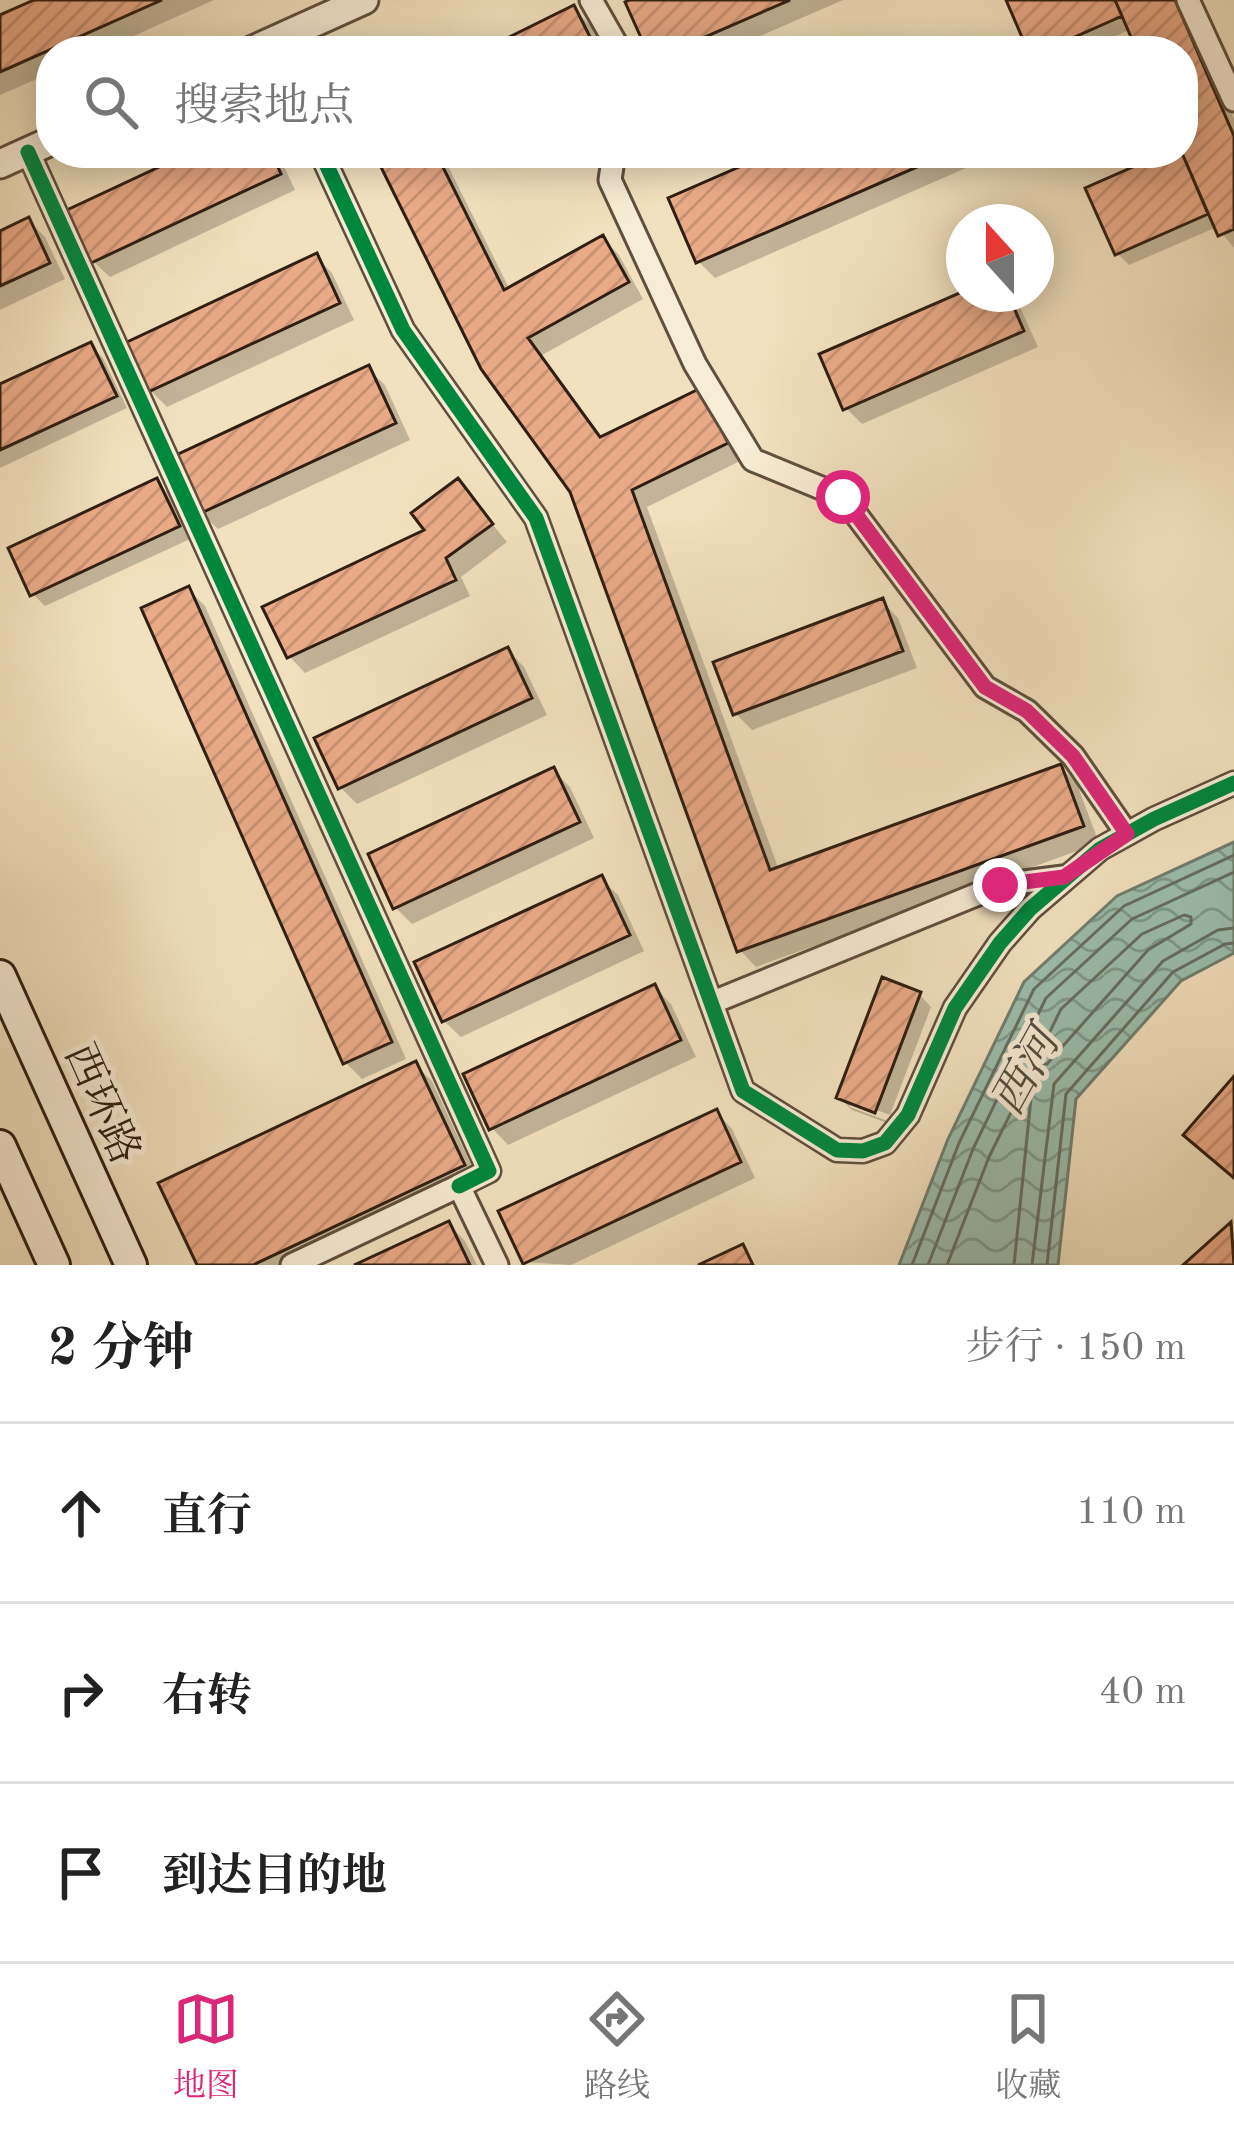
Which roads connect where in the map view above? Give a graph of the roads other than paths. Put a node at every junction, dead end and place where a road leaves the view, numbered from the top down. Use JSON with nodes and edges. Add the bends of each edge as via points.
{"nodes":[{"id":1,"x":364,"y":0,"type":"edge"},
{"id":2,"x":590,"y":0,"type":"edge"},
{"id":3,"x":1188,"y":0,"type":"edge"},
{"id":4,"x":289,"y":36,"type":"edge"},
{"id":5,"x":611,"y":36,"type":"edge"},
{"id":6,"x":1234,"y":100,"type":"edge"},
{"id":7,"x":36,"y":147,"type":"edge"},
{"id":8,"x":0,"y":164,"type":"edge"},
{"id":9,"x":49,"y":168,"type":"edge"},
{"id":10,"x":327,"y":168,"type":"edge"},
{"id":11,"x":612,"y":168,"type":"edge"},
{"id":12,"x":1234,"y":783,"type":"edge"},
{"id":13,"x":1127,"y":834,"type":"junction"},
{"id":14,"x":1064,"y":877,"type":"junction"},
{"id":15,"x":0,"y":976,"type":"edge"},
{"id":16,"x":711,"y":1003,"type":"junction"},
{"id":17,"x":0,"y":1146,"type":"edge"},
{"id":18,"x":460,"y":1186,"type":"junction"},
{"id":19,"x":54,"y":1265,"type":"edge"},
{"id":20,"x":131,"y":1265,"type":"edge"},
{"id":21,"x":292,"y":1265,"type":"edge"},
{"id":22,"x":496,"y":1265,"type":"edge"}],
"edges":[{"from":1,"to":4,"type":"street"},
{"from":2,"to":5,"type":"street"},
{"from":3,"to":6,"type":"street"},
{"from":7,"to":8,"type":"street"},
{"from":9,"to":18,"type":"street","via":[[489,1171]]},
{"from":10,"to":16,"type":"street","via":[[403,329],[536,518]]},
{"from":11,"to":13,"type":"street","via":[[610,180],[695,364],[753,460],[843,497],[985,687],[1027,711],[1073,756]]},
{"from":12,"to":13,"type":"street"},
{"from":13,"to":14,"type":"street"},
{"from":14,"to":16,"type":"street","via":[[1000,885]]},
{"from":14,"to":16,"type":"street","via":[[976,975],[936,1042],[902,1125],[875,1148],[825,1145],[743,1091]]},
{"from":15,"to":20,"type":"main road","name":"西环路"},
{"from":17,"to":19,"type":"main road"},
{"from":18,"to":21,"type":"street"},
{"from":18,"to":22,"type":"street"}]}
